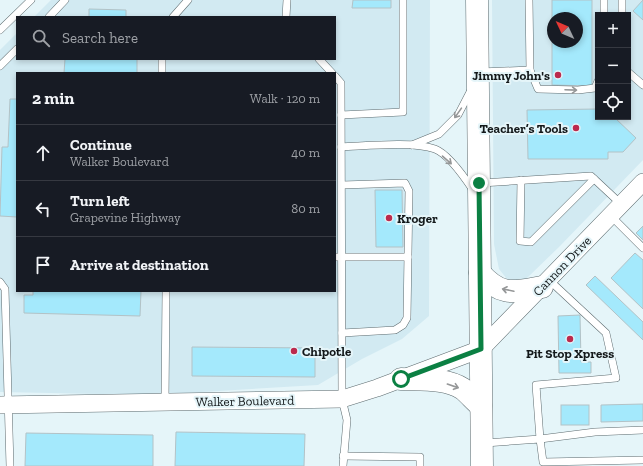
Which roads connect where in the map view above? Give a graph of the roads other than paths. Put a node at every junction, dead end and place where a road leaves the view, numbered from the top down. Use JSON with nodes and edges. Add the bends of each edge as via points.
{"nodes":[{"id":1,"x":31,"y":0,"type":"edge"},
{"id":2,"x":65,"y":0,"type":"edge"},
{"id":3,"x":188,"y":0,"type":"edge"},
{"id":4,"x":287,"y":0,"type":"edge"},
{"id":5,"x":402,"y":0,"type":"edge"},
{"id":6,"x":477,"y":0,"type":"edge"},
{"id":7,"x":529,"y":0,"type":"edge"},
{"id":8,"x":604,"y":0,"type":"edge"},
{"id":9,"x":622,"y":0,"type":"edge"},
{"id":10,"x":604,"y":12,"type":"edge"},
{"id":11,"x":622,"y":12,"type":"edge"},
{"id":12,"x":50,"y":16,"type":"edge"},
{"id":13,"x":175,"y":16,"type":"edge"},
{"id":14,"x":286,"y":16,"type":"edge"},
{"id":15,"x":0,"y":30,"type":"edge"},
{"id":16,"x":16,"y":50,"type":"edge"},
{"id":17,"x":162,"y":60,"type":"edge"},
{"id":18,"x":320,"y":60,"type":"edge"},
{"id":19,"x":0,"y":66,"type":"edge"},
{"id":20,"x":530,"y":70,"type":"junction"},
{"id":21,"x":162,"y":72,"type":"edge"},
{"id":22,"x":331,"y":72,"type":"edge"},
{"id":23,"x":631,"y":75,"type":"edge"},
{"id":24,"x":478,"y":76,"type":"junction"},
{"id":25,"x":336,"y":77,"type":"edge"},
{"id":26,"x":597,"y":84,"type":"edge"},
{"id":27,"x":643,"y":86,"type":"edge"},
{"id":28,"x":341,"y":115,"type":"junction"},
{"id":29,"x":412,"y":145,"type":"junction"},
{"id":30,"x":342,"y":147,"type":"junction"},
{"id":31,"x":594,"y":178,"type":"junction"},
{"id":32,"x":521,"y":180,"type":"junction"},
{"id":33,"x":643,"y":182,"type":"edge"},
{"id":34,"x":342,"y":185,"type":"junction"},
{"id":35,"x":479,"y":191,"type":"junction"},
{"id":36,"x":616,"y":210,"type":"junction"},
{"id":37,"x":643,"y":248,"type":"edge"},
{"id":38,"x":408,"y":256,"type":"junction"},
{"id":39,"x":338,"y":257,"type":"edge"},
{"id":40,"x":480,"y":273,"type":"junction"},
{"id":41,"x":0,"y":282,"type":"edge"},
{"id":42,"x":545,"y":283,"type":"junction"},
{"id":43,"x":166,"y":292,"type":"edge"},
{"id":44,"x":342,"y":334,"type":"junction"},
{"id":45,"x":481,"y":349,"type":"junction"},
{"id":46,"x":401,"y":379,"type":"junction"},
{"id":47,"x":342,"y":399,"type":"junction"},
{"id":48,"x":165,"y":402,"type":"junction"},
{"id":49,"x":5,"y":405,"type":"edge"},
{"id":50,"x":481,"y":406,"type":"junction"},
{"id":51,"x":643,"y":430,"type":"edge"},
{"id":52,"x":540,"y":438,"type":"junction"},
{"id":53,"x":482,"y":443,"type":"junction"},
{"id":54,"x":343,"y":456,"type":"junction"},
{"id":55,"x":643,"y":460,"type":"edge"},
{"id":56,"x":543,"y":464,"type":"edge"},
{"id":57,"x":10,"y":466,"type":"edge"},
{"id":58,"x":343,"y":466,"type":"edge"},
{"id":59,"x":420,"y":466,"type":"edge"},
{"id":60,"x":482,"y":466,"type":"edge"}],
"edges":[{"from":1,"to":15,"type":"lane"},
{"from":2,"to":12,"type":"lane"},
{"from":3,"to":13,"type":"lane"},
{"from":4,"to":14,"type":"lane"},
{"from":5,"to":28,"type":"lane","via":[[403,112]]},
{"from":6,"to":24,"type":"main road"},
{"from":7,"to":20,"type":"lane"},
{"from":8,"to":10,"type":"lane"},
{"from":9,"to":11,"type":"lane"},
{"from":16,"to":19,"type":"lane"},
{"from":17,"to":21,"type":"lane"},
{"from":18,"to":22,"type":"lane"},
{"from":20,"to":24,"type":"lane"},
{"from":20,"to":26,"type":"lane","one_way":true,"via":[[538,89],[578,90],[595,88]]},
{"from":23,"to":27,"type":"lane"},
{"from":24,"to":29,"type":"lane","one_way":true,"via":[[458,115],[439,134]]},
{"from":24,"to":35,"type":"main road"},
{"from":25,"to":28,"type":"lane","via":[[341,83]]},
{"from":28,"to":30,"type":"lane"},
{"from":29,"to":30,"type":"lane"},
{"from":29,"to":35,"type":"lane","one_way":true,"via":[[436,150]]},
{"from":30,"to":34,"type":"lane"},
{"from":31,"to":32,"type":"lane","via":[[591,176]]},
{"from":31,"to":32,"type":"lane","via":[[531,242],[520,241]]},
{"from":31,"to":36,"type":"lane"},
{"from":32,"to":35,"type":"lane"},
{"from":33,"to":36,"type":"street","name":"Cannon Drive"},
{"from":34,"to":38,"type":"lane","via":[[405,183],[409,191]]},
{"from":34,"to":39,"type":"lane"},
{"from":35,"to":40,"type":"main road"},
{"from":36,"to":37,"type":"lane"},
{"from":36,"to":42,"type":"street","name":"Cannon Drive"},
{"from":38,"to":39,"type":"lane"},
{"from":38,"to":44,"type":"lane","via":[[407,318],[403,325],[395,330]]},
{"from":39,"to":44,"type":"lane"},
{"from":42,"to":40,"type":"main road","one_way":true,"via":[[512,292],[495,287]]},
{"from":40,"to":45,"type":"main road"},
{"from":41,"to":49,"type":"lane","via":[[5,289]]},
{"from":42,"to":45,"type":"street","name":"Cannon Drive"},
{"from":42,"to":52,"type":"lane","via":[[606,333],[616,378],[536,385]]},
{"from":43,"to":48,"type":"lane"},
{"from":44,"to":47,"type":"lane"},
{"from":45,"to":46,"type":"street","name":"Walker Boulevard"},
{"from":45,"to":50,"type":"main road"},
{"from":46,"to":47,"type":"street","name":"Walker Boulevard"},
{"from":46,"to":50,"type":"main road","one_way":true,"via":[[438,380],[462,389]]},
{"from":47,"to":48,"type":"street","name":"Walker Boulevard"},
{"from":47,"to":54,"type":"lane","via":[[348,420]]},
{"from":48,"to":49,"type":"street","name":"Walker Boulevard"},
{"from":49,"to":57,"type":"lane"},
{"from":50,"to":53,"type":"main road"},
{"from":51,"to":52,"type":"lane"},
{"from":52,"to":53,"type":"lane"},
{"from":52,"to":56,"type":"lane"},
{"from":53,"to":60,"type":"main road"},
{"from":54,"to":58,"type":"lane"},
{"from":54,"to":59,"type":"lane","via":[[420,457]]},
{"from":55,"to":56,"type":"lane"}]}
